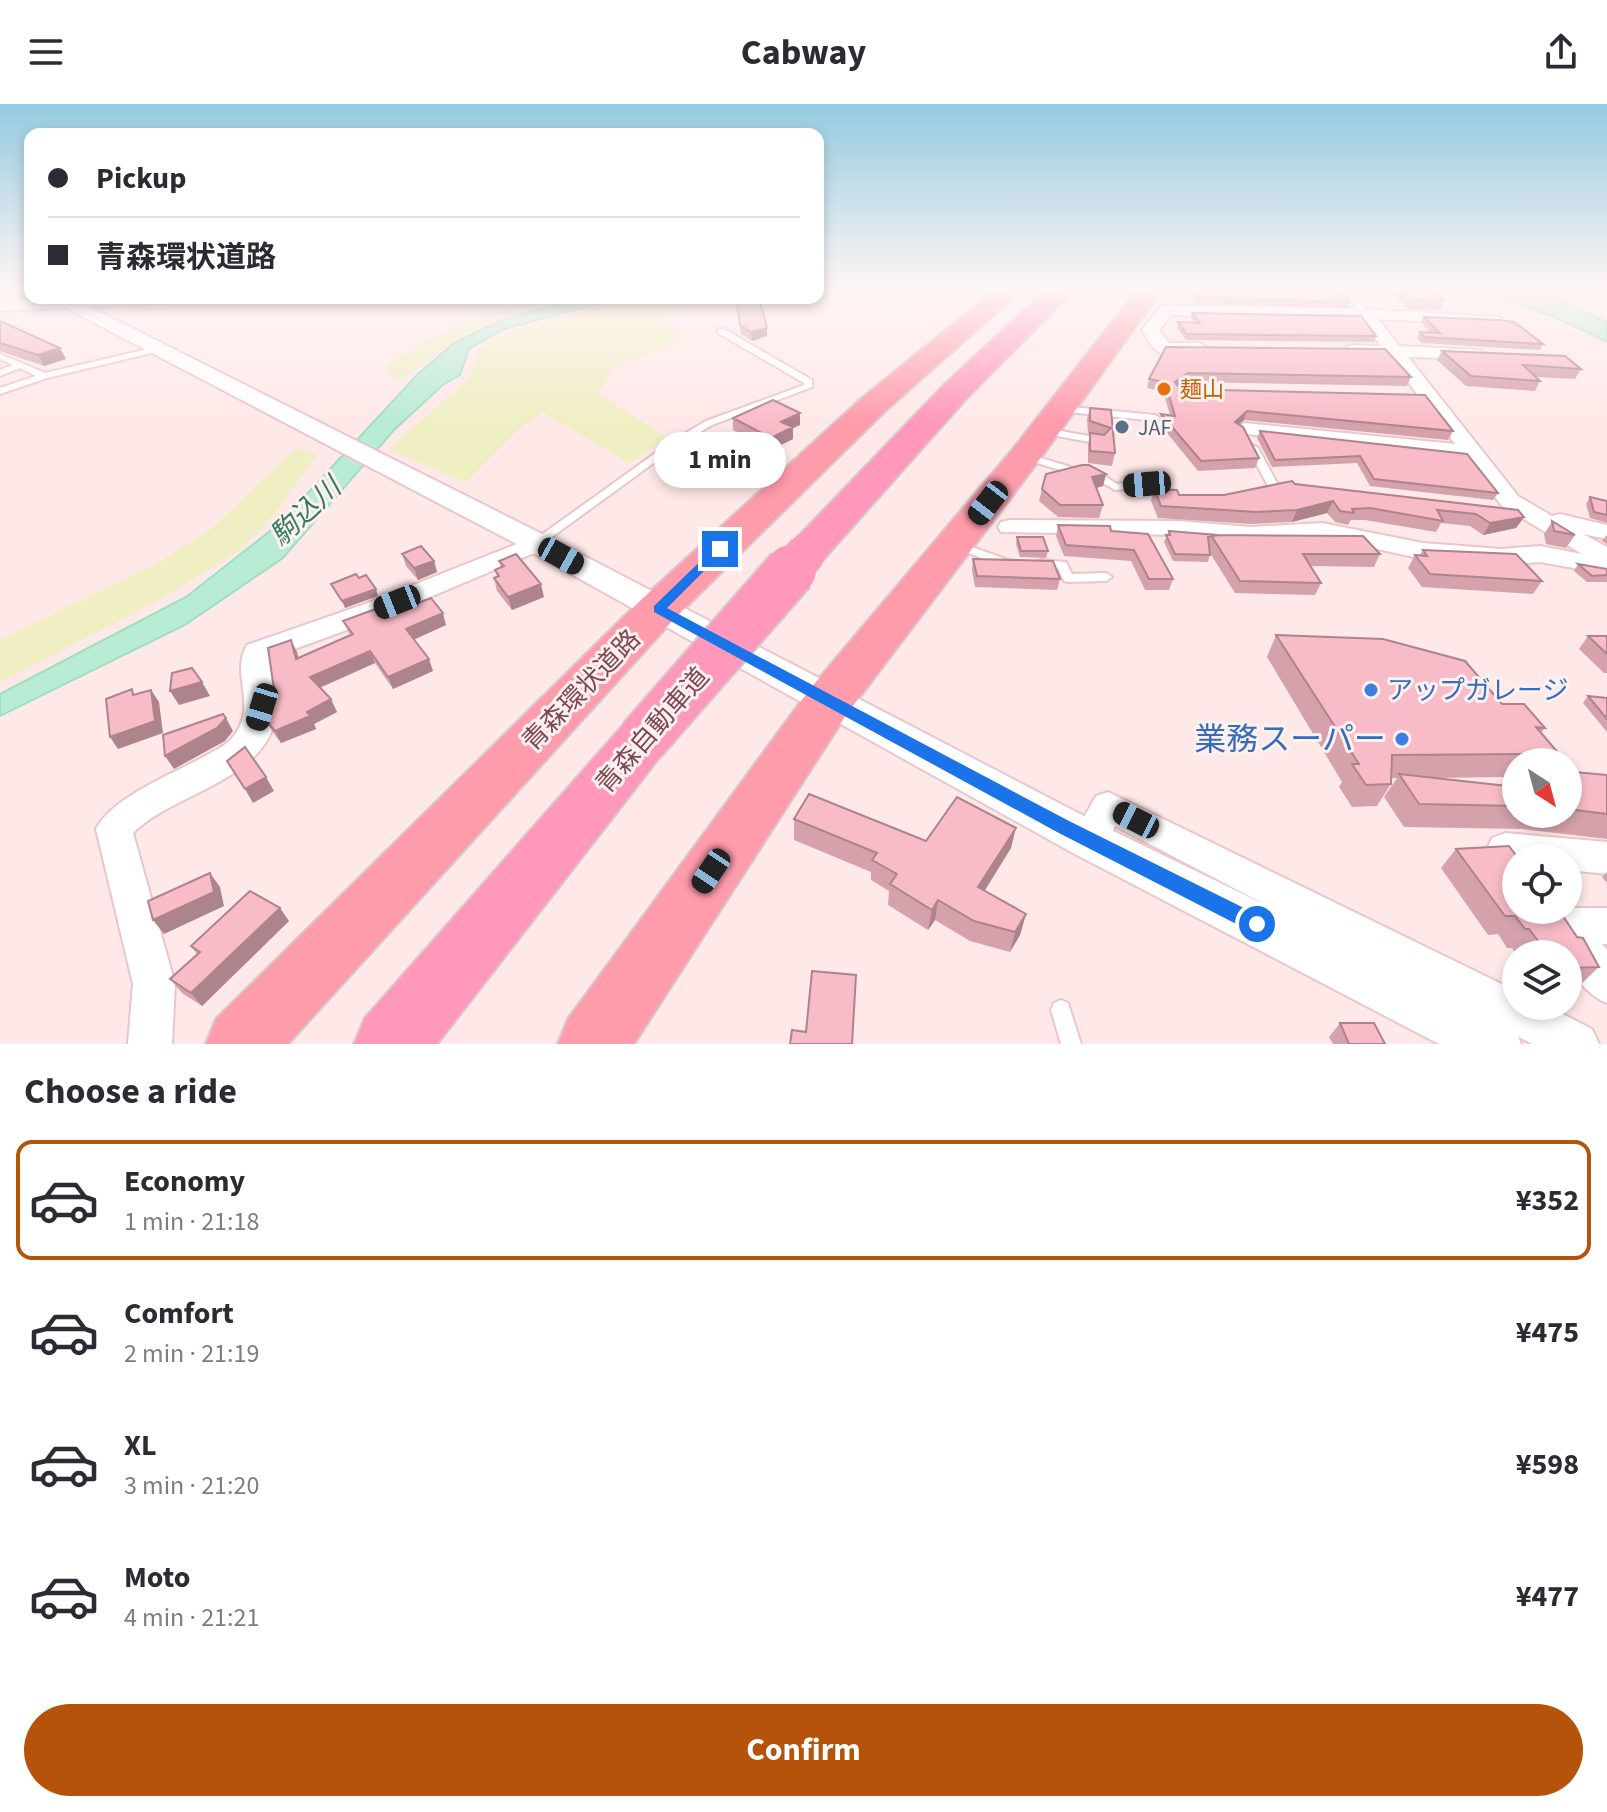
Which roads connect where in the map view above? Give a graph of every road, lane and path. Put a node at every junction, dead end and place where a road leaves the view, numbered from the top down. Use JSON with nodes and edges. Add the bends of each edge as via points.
{"nodes":[{"id":1,"x":128,"y":334,"type":"edge"},
{"id":2,"x":726,"y":334,"type":"edge"},
{"id":3,"x":958,"y":334,"type":"edge"},
{"id":4,"x":1016,"y":334,"type":"edge"},
{"id":5,"x":1117,"y":334,"type":"edge"},
{"id":6,"x":1153,"y":334,"type":"edge"},
{"id":7,"x":1379,"y":334,"type":"edge"},
{"id":8,"x":1224,"y":348,"type":"edge"},
{"id":9,"x":157,"y":349,"type":"junction"},
{"id":10,"x":1330,"y":350,"type":"edge"},
{"id":11,"x":1390,"y":350,"type":"junction"},
{"id":12,"x":1496,"y":355,"type":"edge"},
{"id":13,"x":0,"y":356,"type":"edge"},
{"id":14,"x":20,"y":365,"type":"junction"},
{"id":15,"x":0,"y":373,"type":"edge"},
{"id":16,"x":44,"y":376,"type":"junction"},
{"id":17,"x":0,"y":391,"type":"edge"},
{"id":18,"x":1399,"y":395,"type":"edge"},
{"id":19,"x":1429,"y":395,"type":"junction"},
{"id":20,"x":1155,"y":418,"type":"dead end"},
{"id":21,"x":1244,"y":429,"type":"joint"},
{"id":22,"x":1043,"y":432,"type":"junction"},
{"id":23,"x":1100,"y":441,"type":"edge"},
{"id":24,"x":1471,"y":452,"type":"junction"},
{"id":25,"x":1147,"y":484,"type":"dead end"},
{"id":26,"x":1306,"y":488,"type":"edge"},
{"id":27,"x":1487,"y":509,"type":"edge"},
{"id":28,"x":1534,"y":515,"type":"junction"},
{"id":29,"x":1010,"y":527,"type":"dead end"},
{"id":30,"x":1607,"y":532,"type":"edge"},
{"id":31,"x":537,"y":543,"type":"junction"},
{"id":32,"x":955,"y":544,"type":"junction"},
{"id":33,"x":1607,"y":558,"type":"edge"},
{"id":34,"x":1017,"y":564,"type":"edge"},
{"id":35,"x":1032,"y":564,"type":"edge"},
{"id":36,"x":1607,"y":566,"type":"edge"},
{"id":37,"x":1106,"y":577,"type":"dead end"},
{"id":38,"x":658,"y":609,"type":"junction"},
{"id":39,"x":828,"y":702,"type":"junction"},
{"id":40,"x":1582,"y":856,"type":"edge"},
{"id":41,"x":1607,"y":858,"type":"edge"},
{"id":42,"x":1582,"y":922,"type":"edge"},
{"id":43,"x":1562,"y":924,"type":"edge"},
{"id":44,"x":1607,"y":926,"type":"edge"},
{"id":45,"x":1403,"y":976,"type":"junction"},
{"id":46,"x":1607,"y":983,"type":"edge"},
{"id":47,"x":1061,"y":1010,"type":"dead end"},
{"id":48,"x":150,"y":1044,"type":"edge"},
{"id":49,"x":241,"y":1044,"type":"edge"},
{"id":50,"x":391,"y":1044,"type":"edge"},
{"id":51,"x":593,"y":1044,"type":"edge"},
{"id":52,"x":1071,"y":1044,"type":"edge"},
{"id":53,"x":1494,"y":1044,"type":"edge"},
{"id":54,"x":1577,"y":1044,"type":"edge"}],
"edges":[{"from":1,"to":9,"type":"street"},
{"from":2,"to":31,"type":"lane","via":[[809,382],[808,387],[709,423]]},
{"from":3,"to":38,"type":"highway","name":"青森環状道路","via":[[872,406]]},
{"from":4,"to":50,"type":"highway","name":"青森自動車道","bridge":true,"via":[[807,552],[643,739]]},
{"from":5,"to":22,"type":"highway"},
{"from":6,"to":8,"type":"street","via":[[1164,348]]},
{"from":7,"to":11,"type":"street"},
{"from":9,"to":16,"type":"lane"},
{"from":9,"to":31,"type":"street"},
{"from":10,"to":11,"type":"street"},
{"from":11,"to":12,"type":"street"},
{"from":11,"to":19,"type":"street"},
{"from":13,"to":14,"type":"lane"},
{"from":14,"to":15,"type":"lane"},
{"from":14,"to":16,"type":"lane"},
{"from":16,"to":17,"type":"lane"},
{"from":18,"to":19,"type":"street"},
{"from":19,"to":24,"type":"street"},
{"from":20,"to":22,"type":"lane"},
{"from":21,"to":24,"type":"street"},
{"from":21,"to":26,"type":"lane","via":[[1273,486]]},
{"from":22,"to":23,"type":"lane"},
{"from":22,"to":25,"type":"lane","via":[[1076,472],[1089,471],[1115,487]]},
{"from":22,"to":32,"type":"highway"},
{"from":24,"to":28,"type":"street","via":[[1510,501]]},
{"from":27,"to":28,"type":"street"},
{"from":28,"to":30,"type":"street"},
{"from":28,"to":33,"type":"street"},
{"from":29,"to":36,"type":"street","via":[[1251,534],[1322,530],[1450,554],[1540,554]]},
{"from":31,"to":38,"type":"street"},
{"from":31,"to":48,"type":"street","via":[[257,652],[262,707],[242,750],[133,810],[114,829],[154,984]]},
{"from":32,"to":34,"type":"lane","via":[[1002,564]]},
{"from":32,"to":39,"type":"highway"},
{"from":35,"to":37,"type":"lane","via":[[1062,565],[1068,578]]},
{"from":38,"to":39,"type":"street"},
{"from":38,"to":49,"type":"highway","name":"青森環状道路"},
{"from":39,"to":45,"type":"street","via":[[1089,840]]},
{"from":39,"to":51,"type":"highway"},
{"from":40,"to":41,"type":"street"},
{"from":42,"to":44,"type":"street"},
{"from":43,"to":46,"type":"street"},
{"from":45,"to":53,"type":"street"},
{"from":45,"to":54,"type":"street"},
{"from":47,"to":52,"type":"lane"}]}
